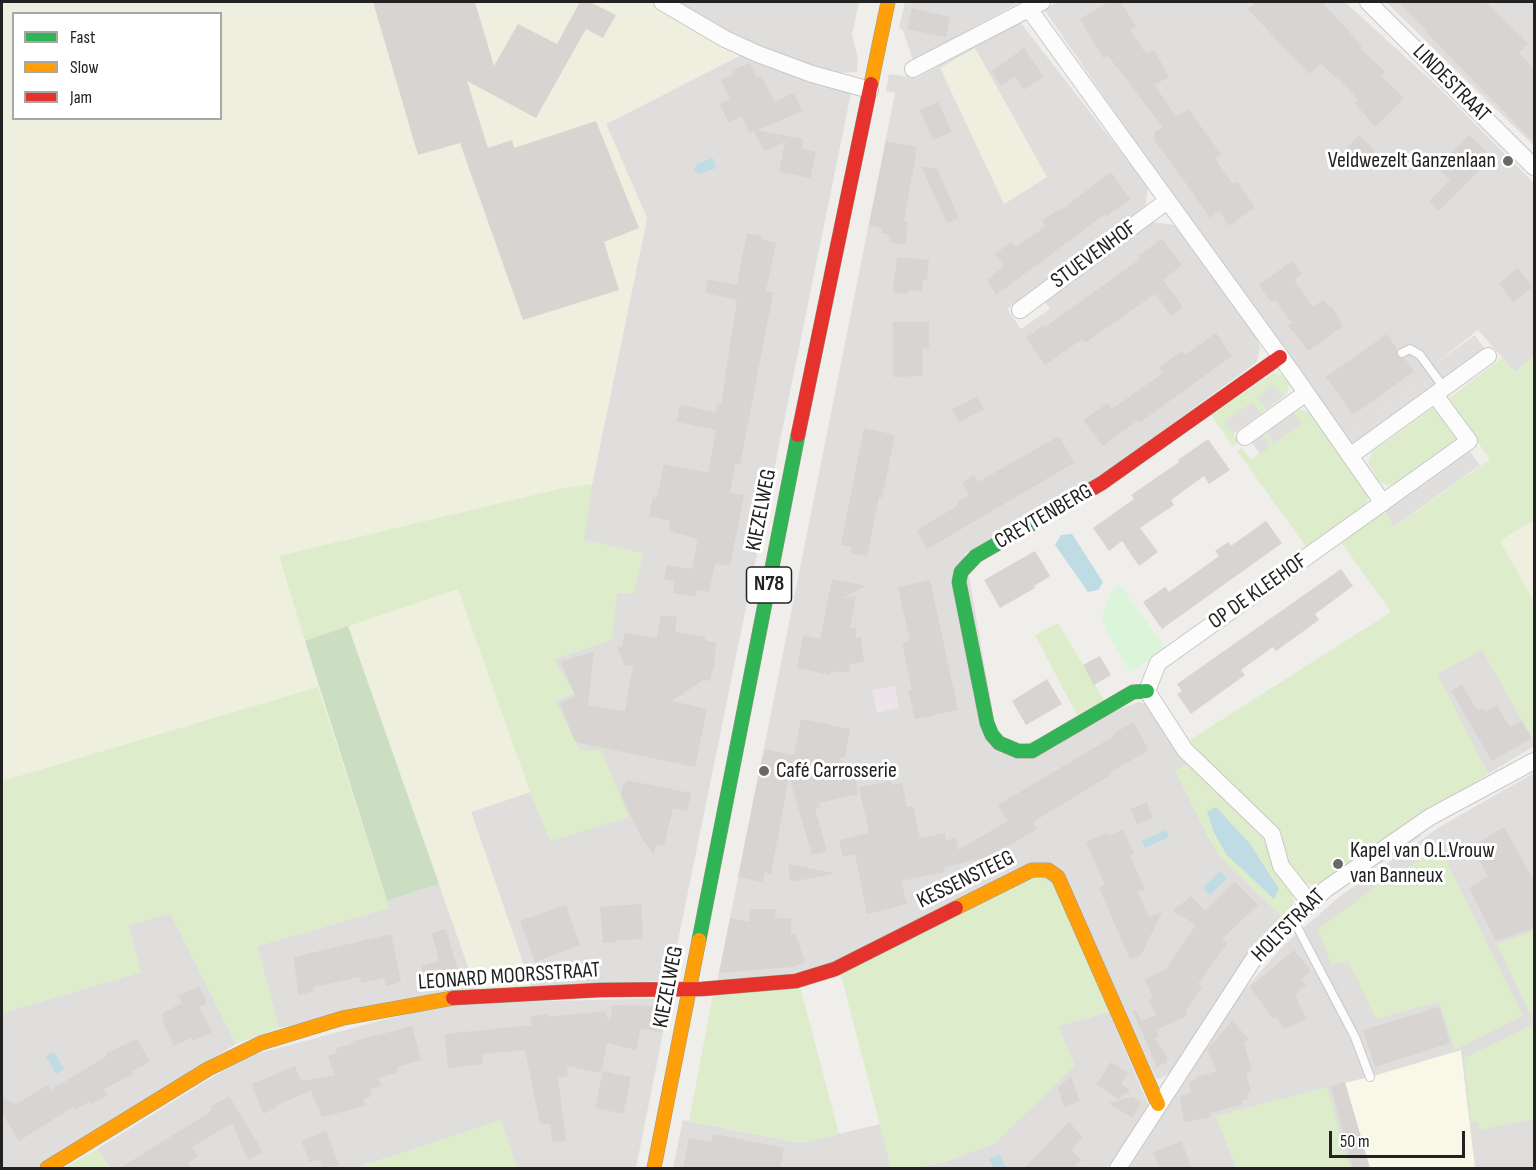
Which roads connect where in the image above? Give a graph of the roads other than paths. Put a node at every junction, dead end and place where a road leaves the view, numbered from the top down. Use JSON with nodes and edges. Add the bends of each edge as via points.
{"nodes":[{"id":1,"x":662,"y":2,"type":"edge"},
{"id":2,"x":888,"y":2,"type":"edge"},
{"id":3,"x":1368,"y":2,"type":"edge"},
{"id":4,"x":1035,"y":5,"type":"edge"},
{"id":5,"x":913,"y":69,"type":"dead end"},
{"id":6,"x":870,"y":90,"type":"junction"},
{"id":7,"x":1534,"y":167,"type":"edge"},
{"id":8,"x":1167,"y":201,"type":"junction"},
{"id":9,"x":1020,"y":310,"type":"dead end"},
{"id":10,"x":1402,"y":353,"type":"dead end"},
{"id":11,"x":1488,"y":356,"type":"dead end"},
{"id":12,"x":1280,"y":357,"type":"junction"},
{"id":13,"x":1440,"y":391,"type":"junction"},
{"id":14,"x":1306,"y":393,"type":"junction"},
{"id":15,"x":1245,"y":437,"type":"dead end"},
{"id":16,"x":1350,"y":456,"type":"junction"},
{"id":17,"x":1383,"y":503,"type":"junction"},
{"id":18,"x":1147,"y":691,"type":"junction"},
{"id":19,"x":1534,"y":761,"type":"edge"},
{"id":20,"x":1310,"y":903,"type":"junction"},
{"id":21,"x":1293,"y":919,"type":"junction"},
{"id":22,"x":690,"y":990,"type":"junction"},
{"id":23,"x":1370,"y":1077,"type":"dead end"},
{"id":24,"x":1158,"y":1104,"type":"junction"},
{"id":25,"x":47,"y":1168,"type":"edge"},
{"id":26,"x":654,"y":1168,"type":"edge"},
{"id":27,"x":1118,"y":1168,"type":"edge"}],
"edges":[{"from":1,"to":6,"type":"street","via":[[758,54]]},
{"from":2,"to":6,"type":"street","name":"KIEZELWEG","number":"N78"},
{"from":3,"to":7,"type":"street","name":"LINDESTRAAT"},
{"from":4,"to":5,"type":"street"},
{"from":4,"to":8,"type":"street"},
{"from":6,"to":22,"type":"street","name":"KIEZELWEG","number":"N78"},
{"from":8,"to":9,"type":"street","name":"STUEVENHOF"},
{"from":8,"to":12,"type":"street"},
{"from":10,"to":13,"type":"lane","via":[[1410,349],[1420,355]]},
{"from":11,"to":13,"type":"street"},
{"from":12,"to":14,"type":"street"},
{"from":12,"to":18,"type":"street","name":"CREYTENBERG","via":[[1102,483],[976,556],[961,572],[959,582],[987,723],[999,743],[1018,751],[1032,751],[1133,692]]},
{"from":13,"to":16,"type":"street"},
{"from":13,"to":17,"type":"street","name":"OP DE KLEEHOF","via":[[1469,441]]},
{"from":14,"to":15,"type":"street"},
{"from":14,"to":16,"type":"street"},
{"from":16,"to":17,"type":"street"},
{"from":17,"to":18,"type":"street","name":"OP DE KLEEHOF","via":[[1158,663]]},
{"from":18,"to":20,"type":"street","via":[[1185,750],[1272,834],[1281,866]]},
{"from":19,"to":20,"type":"street","name":"HOLTSTRAAT","via":[[1430,817]]},
{"from":20,"to":21,"type":"street","name":"HOLTSTRAAT"},
{"from":21,"to":23,"type":"lane","via":[[1355,1036]]},
{"from":21,"to":24,"type":"street","name":"HOLTSTRAAT","via":[[1253,960]]},
{"from":22,"to":24,"type":"street","name":"KESSENSTEEG","via":[[796,981],[835,969],[1032,870],[1048,870],[1058,878]]},
{"from":22,"to":25,"type":"street","name":"LEONARD MOORSSTRAAT","via":[[600,990],[443,999],[343,1018],[261,1043],[208,1070]]},
{"from":22,"to":26,"type":"street","name":"KIEZELWEG","number":"N78"},
{"from":24,"to":27,"type":"street","name":"HOLTSTRAAT"}]}
